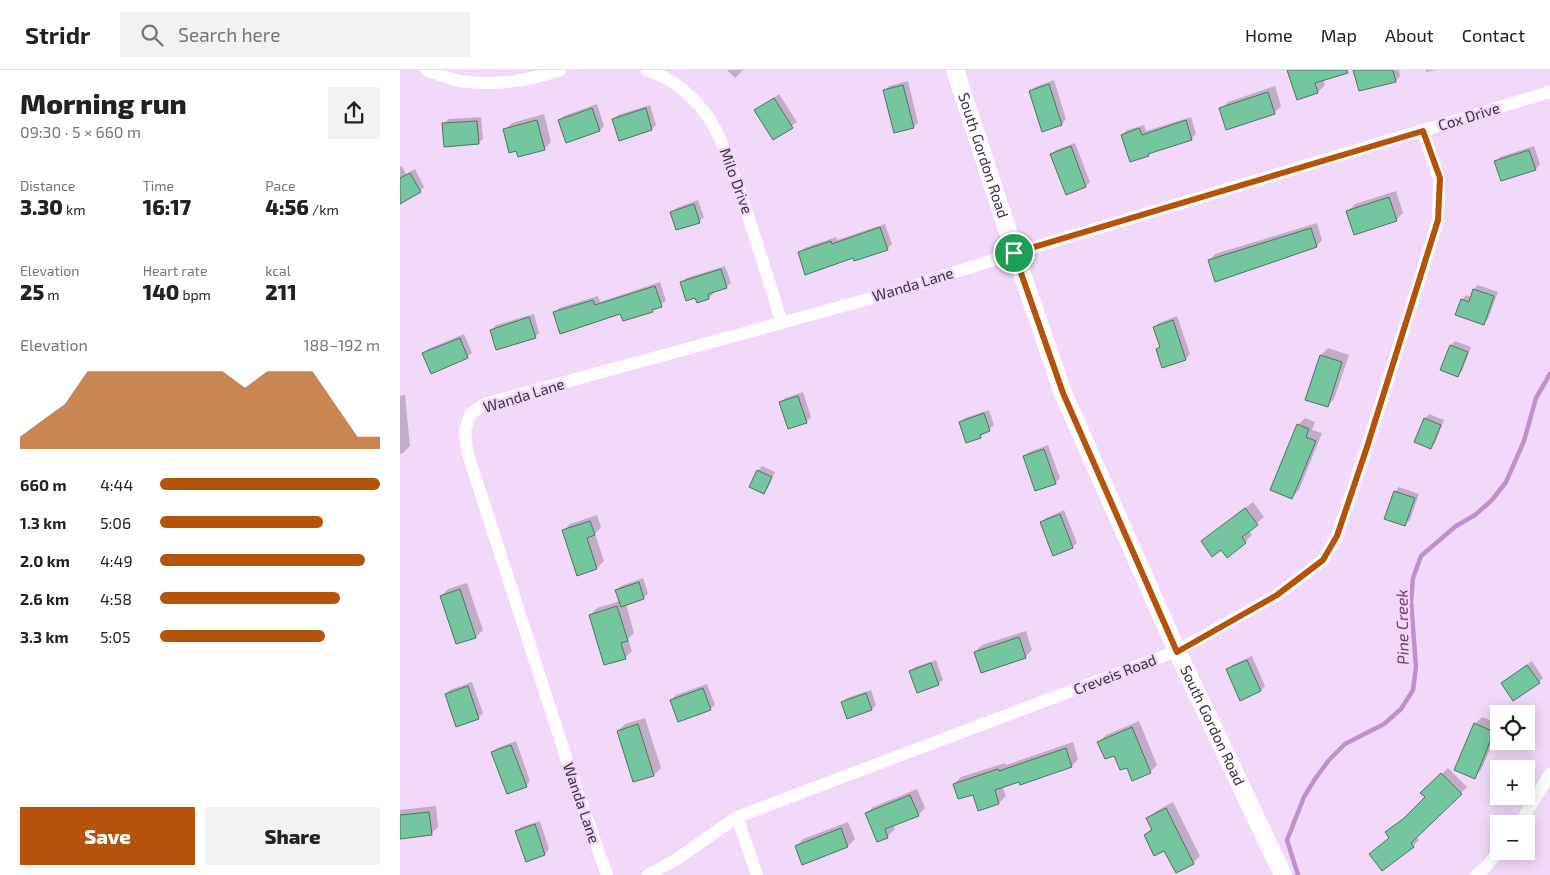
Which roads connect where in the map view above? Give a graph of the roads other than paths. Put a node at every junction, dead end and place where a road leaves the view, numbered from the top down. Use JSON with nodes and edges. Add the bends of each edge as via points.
{"nodes":[{"id":1,"x":426,"y":70,"type":"edge"},
{"id":2,"x":560,"y":70,"type":"edge"},
{"id":3,"x":647,"y":70,"type":"edge"},
{"id":4,"x":955,"y":70,"type":"edge"},
{"id":5,"x":1550,"y":92,"type":"edge"},
{"id":6,"x":1423,"y":131,"type":"junction"},
{"id":7,"x":1014,"y":253,"type":"junction"},
{"id":8,"x":782,"y":323,"type":"junction"},
{"id":9,"x":1177,"y":652,"type":"junction"},
{"id":10,"x":1550,"y":774,"type":"edge"},
{"id":11,"x":1524,"y":815,"type":"edge"},
{"id":12,"x":737,"y":817,"type":"junction"},
{"id":13,"x":1492,"y":860,"type":"edge"},
{"id":14,"x":607,"y":875,"type":"edge"},
{"id":15,"x":648,"y":875,"type":"edge"},
{"id":16,"x":757,"y":875,"type":"edge"},
{"id":17,"x":1283,"y":875,"type":"edge"},
{"id":18,"x":1476,"y":875,"type":"edge"}],
"edges":[{"from":1,"to":2,"type":"street","via":[[458,80],[490,84],[533,78]]},
{"from":3,"to":8,"type":"street","name":"Milo Drive","via":[[682,87],[715,128],[751,222]]},
{"from":4,"to":7,"type":"street","name":"South Gordon Road"},
{"from":5,"to":6,"type":"street","name":"Cox Drive"},
{"from":6,"to":7,"type":"street","name":"Cox Drive"},
{"from":6,"to":9,"type":"street","name":"Creveis Road","via":[[1440,178],[1438,220],[1337,536],[1323,560],[1277,595]]},
{"from":7,"to":8,"type":"street","name":"Wanda Lane","via":[[887,294]]},
{"from":7,"to":9,"type":"street","name":"South Gordon Road","via":[[1063,393]]},
{"from":8,"to":14,"type":"street","name":"Wanda Lane","via":[[485,404],[470,414],[465,431],[467,451]]},
{"from":9,"to":12,"type":"street","name":"Creveis Road"},
{"from":9,"to":17,"type":"street","name":"South Gordon Road"},
{"from":10,"to":11,"type":"street"},
{"from":12,"to":15,"type":"street","name":"Creveis Road","via":[[677,860]]},
{"from":12,"to":16,"type":"street"},
{"from":13,"to":18,"type":"street"}]}
